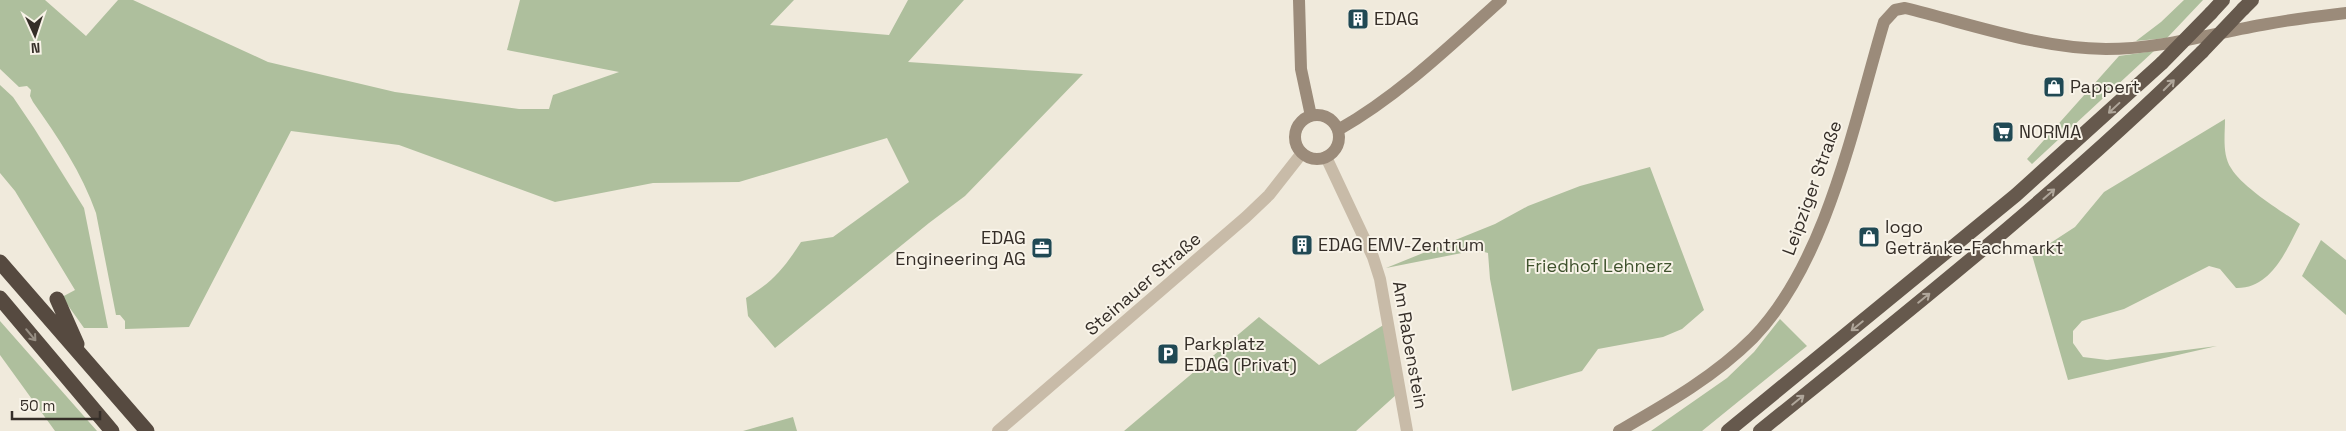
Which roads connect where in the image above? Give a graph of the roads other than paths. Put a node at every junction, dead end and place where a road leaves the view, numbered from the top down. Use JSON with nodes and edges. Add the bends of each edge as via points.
{"nodes":[{"id":1,"x":1299,"y":0,"type":"edge"},
{"id":2,"x":1501,"y":0,"type":"edge"},
{"id":3,"x":2223,"y":0,"type":"edge"},
{"id":4,"x":1893,"y":5,"type":"edge"},
{"id":5,"x":2248,"y":5,"type":"edge"},
{"id":6,"x":2346,"y":12,"type":"edge"},
{"id":7,"x":1311,"y":116,"type":"junction"},
{"id":8,"x":1338,"y":130,"type":"junction"},
{"id":9,"x":1302,"y":153,"type":"junction"},
{"id":10,"x":1326,"y":157,"type":"junction"},
{"id":11,"x":0,"y":262,"type":"edge"},
{"id":12,"x":0,"y":298,"type":"edge"},
{"id":13,"x":57,"y":299,"type":"dead end"},
{"id":14,"x":85,"y":362,"type":"junction"},
{"id":15,"x":112,"y":431,"type":"edge"},
{"id":16,"x":147,"y":431,"type":"edge"},
{"id":17,"x":998,"y":431,"type":"edge"},
{"id":18,"x":1407,"y":431,"type":"edge"},
{"id":19,"x":1619,"y":431,"type":"edge"},
{"id":20,"x":1728,"y":431,"type":"edge"},
{"id":21,"x":1760,"y":431,"type":"edge"}],
"edges":[{"from":1,"to":7,"type":"main road","via":[[1301,69]]},
{"from":2,"to":8,"type":"main road","via":[[1403,85]]},
{"from":3,"to":20,"type":"highway","one_way":true,"bridge":true,"via":[[2162,63],[2016,195]]},
{"from":4,"to":6,"type":"main road","via":[[2040,41],[2107,49],[2155,46]]},
{"from":4,"to":19,"type":"main road","name":"Leipziger Straße","via":[[1884,22],[1846,156],[1818,232],[1785,298],[1752,339],[1719,368],[1670,402]]},
{"from":21,"to":5,"type":"highway","one_way":true,"bridge":true,"via":[[2112,139]]},
{"from":7,"to":8,"type":"main road","via":[[1330,120]]},
{"from":7,"to":9,"type":"main road","via":[[1299,125],[1296,132],[1295,140]]},
{"from":8,"to":10,"type":"main road","via":[[1338,143],[1332,154]]},
{"from":9,"to":10,"type":"main road","via":[[1314,159]]},
{"from":9,"to":17,"type":"street","name":"Steinauer Straße","via":[[1269,195],[1246,217]]},
{"from":10,"to":18,"type":"street","name":"Am Rabenstein","via":[[1373,257],[1380,279]]},
{"from":11,"to":14,"type":"highway"},
{"from":12,"to":15,"type":"highway","one_way":true},
{"from":13,"to":14,"type":"highway"},
{"from":14,"to":16,"type":"highway"}]}
